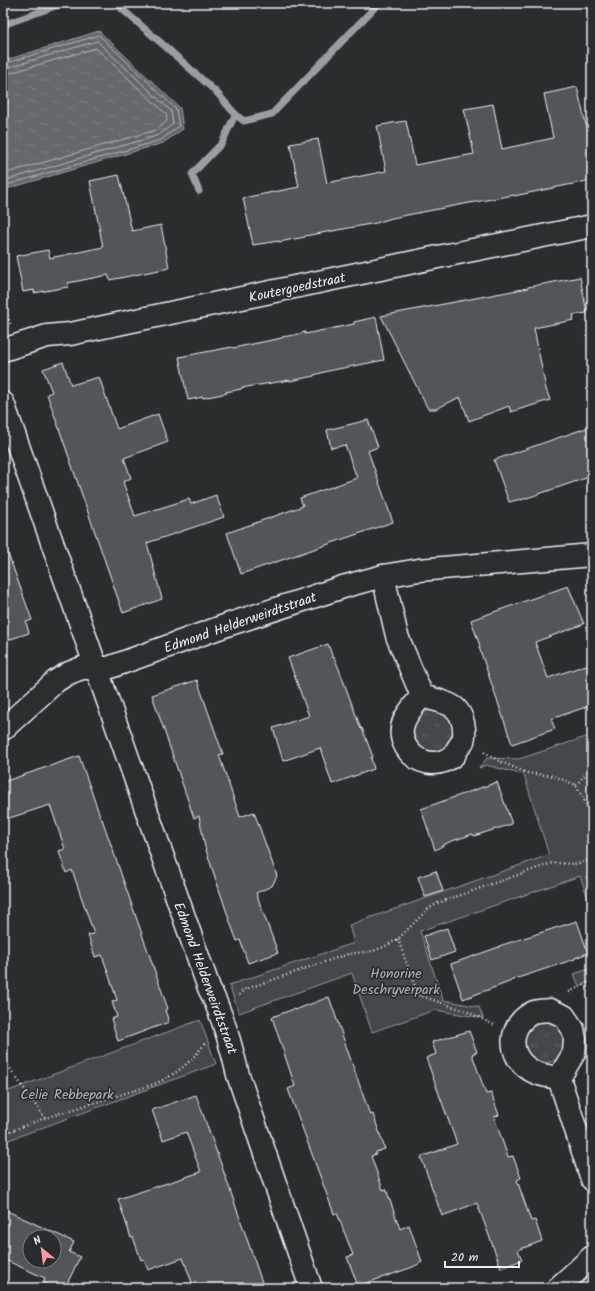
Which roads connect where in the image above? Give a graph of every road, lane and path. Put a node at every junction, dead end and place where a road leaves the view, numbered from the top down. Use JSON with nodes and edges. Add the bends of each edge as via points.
{"nodes":[{"id":1,"x":592,"y":226,"type":"edge"},
{"id":2,"x":3,"y":350,"type":"edge"},
{"id":3,"x":3,"y":403,"type":"edge"},
{"id":4,"x":592,"y":555,"type":"edge"},
{"id":5,"x":383,"y":576,"type":"junction"},
{"id":6,"x":96,"y":668,"type":"junction"},
{"id":7,"x":422,"y":696,"type":"junction"},
{"id":8,"x":3,"y":729,"type":"edge"},
{"id":9,"x":463,"y":740,"type":"junction"},
{"id":10,"x":592,"y":767,"type":"edge"},
{"id":11,"x":576,"y":785,"type":"junction"},
{"id":12,"x":592,"y":816,"type":"edge"},
{"id":13,"x":592,"y":859,"type":"edge"},
{"id":14,"x":398,"y":939,"type":"junction"},
{"id":15,"x":222,"y":1018,"type":"junction"},
{"id":16,"x":513,"y":1037,"type":"junction"},
{"id":17,"x":3,"y":1059,"type":"edge"},
{"id":18,"x":559,"y":1078,"type":"junction"},
{"id":19,"x":45,"y":1118,"type":"junction"},
{"id":20,"x":3,"y":1134,"type":"edge"},
{"id":21,"x":592,"y":1180,"type":"edge"},
{"id":22,"x":592,"y":1257,"type":"edge"},
{"id":23,"x":312,"y":1288,"type":"edge"},
{"id":24,"x":558,"y":1288,"type":"edge"}],
"edges":[{"from":1,"to":2,"type":"street","name":"Koutergoedstraat","via":[[70,334],[47,336]]},
{"from":3,"to":6,"type":"street","name":"Edmond Helderweirdtstraat"},
{"from":4,"to":5,"type":"street","name":"Edmond Helderweirdtstraat","via":[[419,570]]},
{"from":5,"to":6,"type":"street","name":"Edmond Helderweirdtstraat","via":[[264,613],[108,668]]},
{"from":5,"to":7,"type":"street","via":[[397,636]]},
{"from":6,"to":8,"type":"street","name":"Edmond Helderweirdtstraat","via":[[82,668],[56,681]]},
{"from":6,"to":15,"type":"street","name":"Edmond Helderweirdtstraat","via":[[209,988]]},
{"from":7,"to":9,"type":"street","via":[[456,709],[463,723]]},
{"from":7,"to":9,"type":"street","via":[[407,714],[401,727],[403,742],[410,754],[423,762],[436,763],[454,755]]},
{"from":9,"to":11,"type":"path","via":[[499,761],[527,773],[554,776]]},
{"from":10,"to":11,"type":"path"},
{"from":11,"to":12,"type":"path"},
{"from":13,"to":14,"type":"path","via":[[578,864],[552,863],[438,903],[428,909]]},
{"from":14,"to":15,"type":"path","via":[[372,951],[348,954],[243,990]]},
{"from":14,"to":16,"type":"path","via":[[418,995],[466,1011]]},
{"from":15,"to":19,"type":"path","via":[[194,1057],[168,1079]]},
{"from":15,"to":23,"type":"street","name":"Edmond Helderweirdtstraat","via":[[238,1075]]},
{"from":16,"to":18,"type":"street","via":[[515,1053],[526,1067],[540,1075]]},
{"from":16,"to":18,"type":"street","via":[[519,1022],[532,1012],[550,1010],[564,1016],[573,1030],[574,1053]]},
{"from":17,"to":19,"type":"path"},
{"from":18,"to":21,"type":"street"},
{"from":19,"to":20,"type":"path"},
{"from":22,"to":24,"type":"street"}]}
